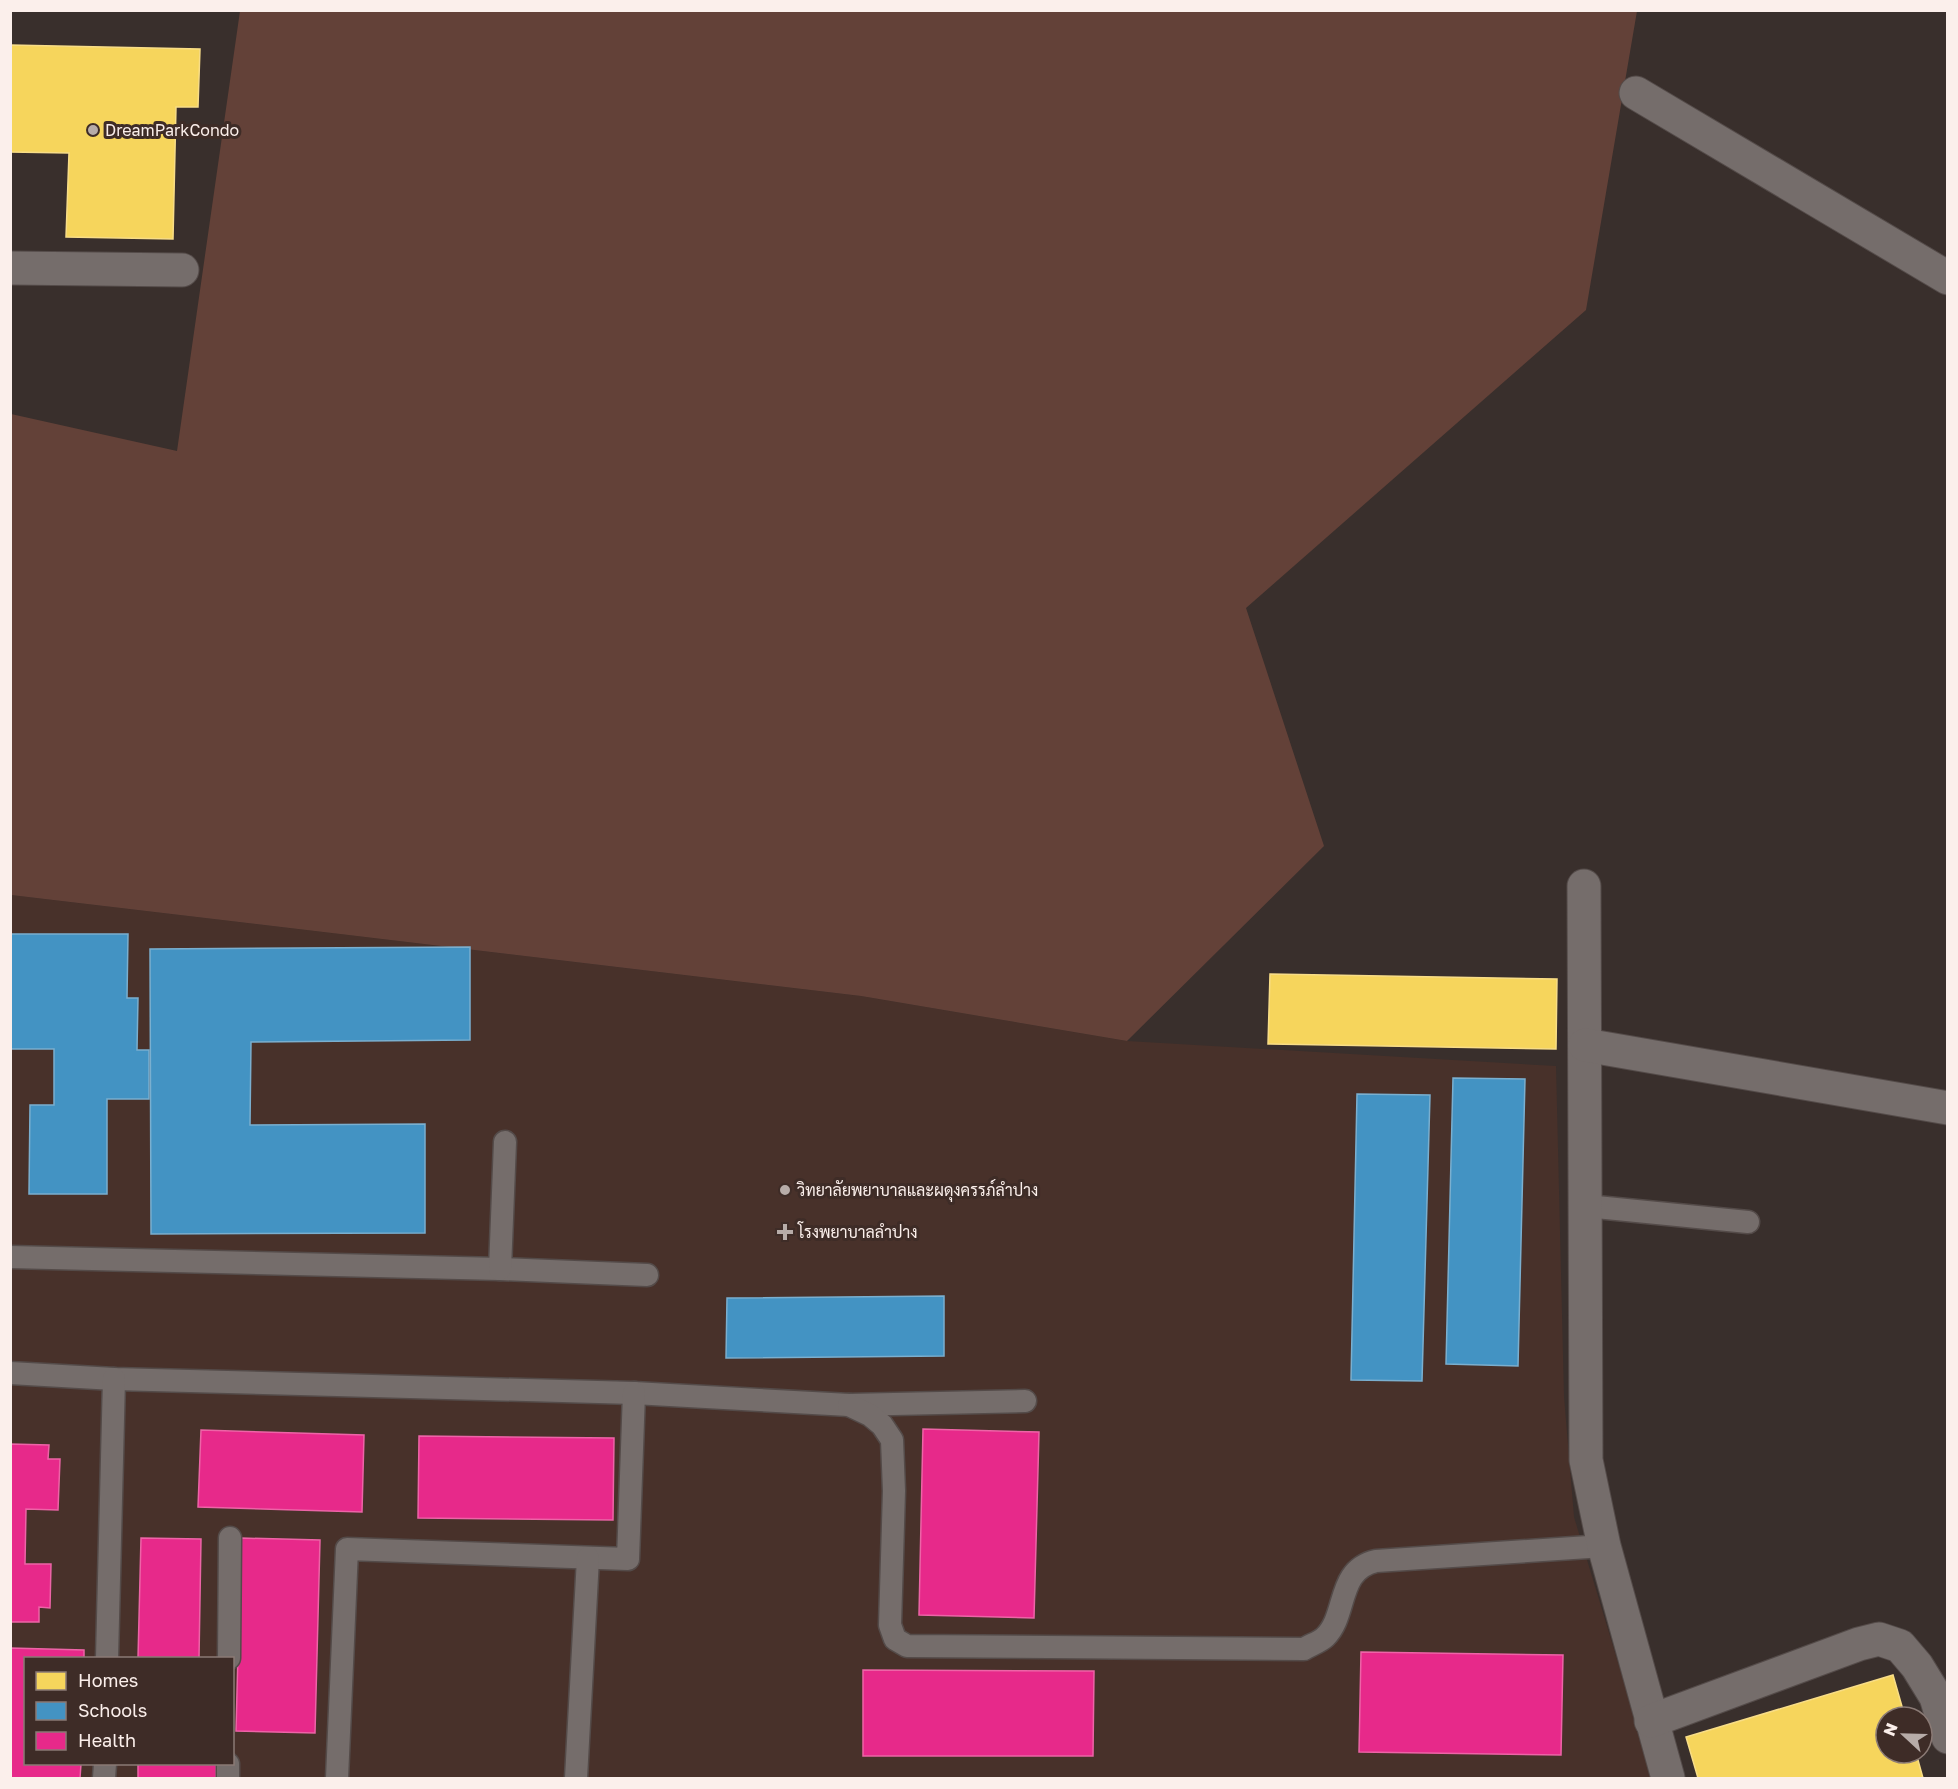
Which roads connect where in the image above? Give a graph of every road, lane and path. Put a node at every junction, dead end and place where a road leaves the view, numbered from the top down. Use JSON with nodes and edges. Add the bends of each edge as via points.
{"nodes":[{"id":1,"x":1636,"y":93,"type":"dead end"},
{"id":2,"x":10,"y":268,"type":"edge"},
{"id":3,"x":182,"y":270,"type":"dead end"},
{"id":4,"x":1947,"y":278,"type":"edge"},
{"id":5,"x":1584,"y":886,"type":"dead end"},
{"id":6,"x":1585,"y":1045,"type":"junction"},
{"id":7,"x":1947,"y":1108,"type":"edge"},
{"id":8,"x":506,"y":1142,"type":"dead end"},
{"id":9,"x":1586,"y":1206,"type":"junction"},
{"id":10,"x":1748,"y":1222,"type":"dead end"},
{"id":11,"x":10,"y":1257,"type":"edge"},
{"id":12,"x":500,"y":1269,"type":"junction"},
{"id":13,"x":646,"y":1275,"type":"dead end"},
{"id":14,"x":10,"y":1373,"type":"edge"},
{"id":15,"x":114,"y":1379,"type":"junction"},
{"id":16,"x":634,"y":1393,"type":"junction"},
{"id":17,"x":1025,"y":1401,"type":"dead end"},
{"id":18,"x":849,"y":1405,"type":"junction"},
{"id":19,"x":230,"y":1538,"type":"dead end"},
{"id":20,"x":1604,"y":1546,"type":"junction"},
{"id":21,"x":588,"y":1558,"type":"junction"},
{"id":22,"x":107,"y":1657,"type":"edge"},
{"id":23,"x":229,"y":1657,"type":"edge"},
{"id":24,"x":1651,"y":1721,"type":"junction"},
{"id":25,"x":1947,"y":1737,"type":"edge"},
{"id":26,"x":337,"y":1779,"type":"edge"},
{"id":27,"x":576,"y":1779,"type":"edge"},
{"id":28,"x":1668,"y":1779,"type":"edge"}],
"edges":[{"from":1,"to":4,"type":"street"},
{"from":2,"to":3,"type":"street"},
{"from":5,"to":6,"type":"street"},
{"from":6,"to":7,"type":"street"},
{"from":6,"to":9,"type":"street"},
{"from":8,"to":12,"type":"lane"},
{"from":9,"to":10,"type":"lane"},
{"from":9,"to":20,"type":"street","via":[[1586,1460]]},
{"from":11,"to":12,"type":"lane"},
{"from":12,"to":13,"type":"lane"},
{"from":14,"to":15,"type":"lane"},
{"from":15,"to":16,"type":"lane"},
{"from":15,"to":22,"type":"lane"},
{"from":16,"to":18,"type":"lane"},
{"from":16,"to":21,"type":"lane","via":[[628,1559]]},
{"from":17,"to":18,"type":"lane"},
{"from":18,"to":20,"type":"lane","via":[[870,1415],[892,1440],[890,1625],[896,1639],[907,1646],[1304,1648],[1325,1636],[1352,1576],[1364,1564]]},
{"from":19,"to":23,"type":"lane"},
{"from":20,"to":24,"type":"street"},
{"from":21,"to":26,"type":"lane","via":[[347,1549]]},
{"from":21,"to":27,"type":"lane"},
{"from":24,"to":25,"type":"street","via":[[1879,1639],[1900,1646],[1917,1666],[1936,1697]]},
{"from":24,"to":28,"type":"street"}]}
